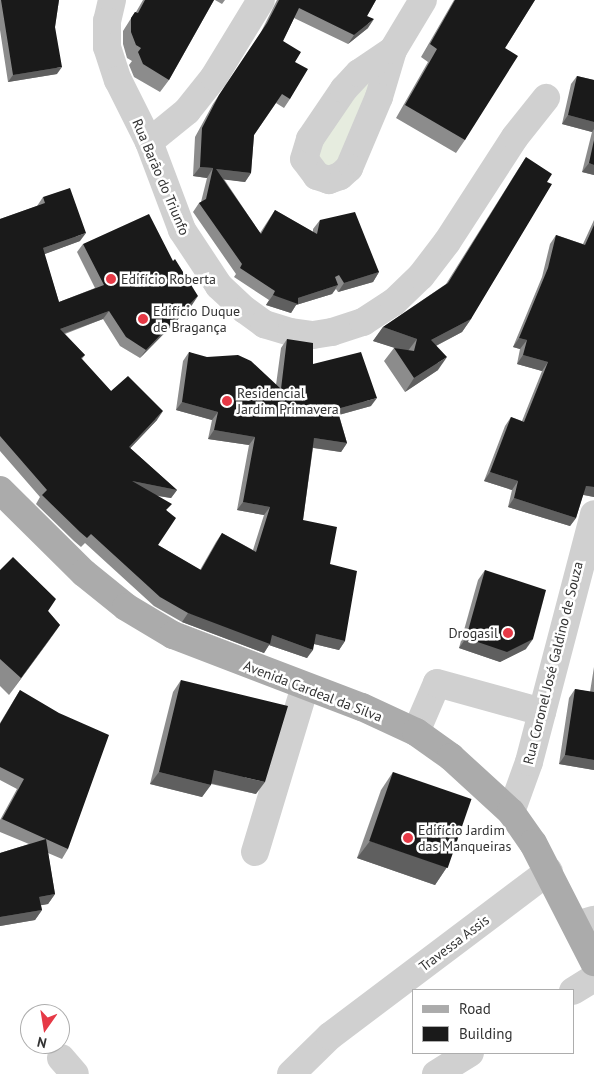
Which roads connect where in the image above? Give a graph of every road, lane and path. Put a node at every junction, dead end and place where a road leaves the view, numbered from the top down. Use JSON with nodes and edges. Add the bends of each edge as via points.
{"nodes":[{"id":1,"x":112,"y":0,"type":"edge"},
{"id":2,"x":261,"y":0,"type":"edge"},
{"id":3,"x":424,"y":0,"type":"edge"},
{"id":4,"x":393,"y":50,"type":"dead end"},
{"id":5,"x":546,"y":98,"type":"dead end"},
{"id":6,"x":149,"y":142,"type":"junction"},
{"id":7,"x":2,"y":495,"type":"edge"},
{"id":8,"x":594,"y":514,"type":"edge"},
{"id":9,"x":305,"y":686,"type":"junction"},
{"id":10,"x":542,"y":712,"type":"junction"},
{"id":11,"x":416,"y":732,"type":"junction"},
{"id":12,"x":511,"y":812,"type":"junction"},
{"id":13,"x":255,"y":852,"type":"dead end"},
{"id":14,"x":549,"y":871,"type":"junction"},
{"id":15,"x":585,"y":922,"type":"edge"},
{"id":16,"x":594,"y":962,"type":"edge"},
{"id":17,"x":594,"y":978,"type":"edge"},
{"id":18,"x":574,"y":989,"type":"edge"},
{"id":19,"x":468,"y":1054,"type":"edge"},
{"id":20,"x":291,"y":1074,"type":"edge"},
{"id":21,"x":436,"y":1074,"type":"edge"}],
"edges":[{"from":1,"to":6,"type":"street","name":"Rua Barão do Triunfo","via":[[107,21],[107,47],[118,80]]},
{"from":2,"to":6,"type":"street","via":[[214,78],[187,111]]},
{"from":3,"to":4,"type":"street"},
{"from":5,"to":6,"type":"street","name":"Rua Barão do Triunfo","via":[[515,137],[421,276],[394,302],[363,322],[313,335],[264,324],[219,286],[182,230]]},
{"from":7,"to":9,"type":"main road","name":"Avenida Cardeal da Silva","via":[[42,535],[126,606],[173,636]]},
{"from":8,"to":10,"type":"street","name":"Rua Coronel José Galdino de Souza"},
{"from":9,"to":11,"type":"main road","name":"Avenida Cardeal da Silva"},
{"from":9,"to":13,"type":"street"},
{"from":10,"to":11,"type":"street","via":[[437,683]]},
{"from":10,"to":12,"type":"street","name":"Rua Coronel José Galdino de Souza"},
{"from":11,"to":12,"type":"main road","name":"Avenida Cardeal da Silva","via":[[482,782]]},
{"from":12,"to":14,"type":"main road","name":"Avenida Cardeal da Silva"},
{"from":14,"to":15,"type":"main road","name":"Avenida Cardeal da Silva"},
{"from":14,"to":20,"type":"street","name":"Travessa Assis","via":[[330,1036]]},
{"from":15,"to":16,"type":"main road","name":"Avenida Cardeal da Silva"},
{"from":17,"to":18,"type":"street"},
{"from":19,"to":21,"type":"street"}]}
